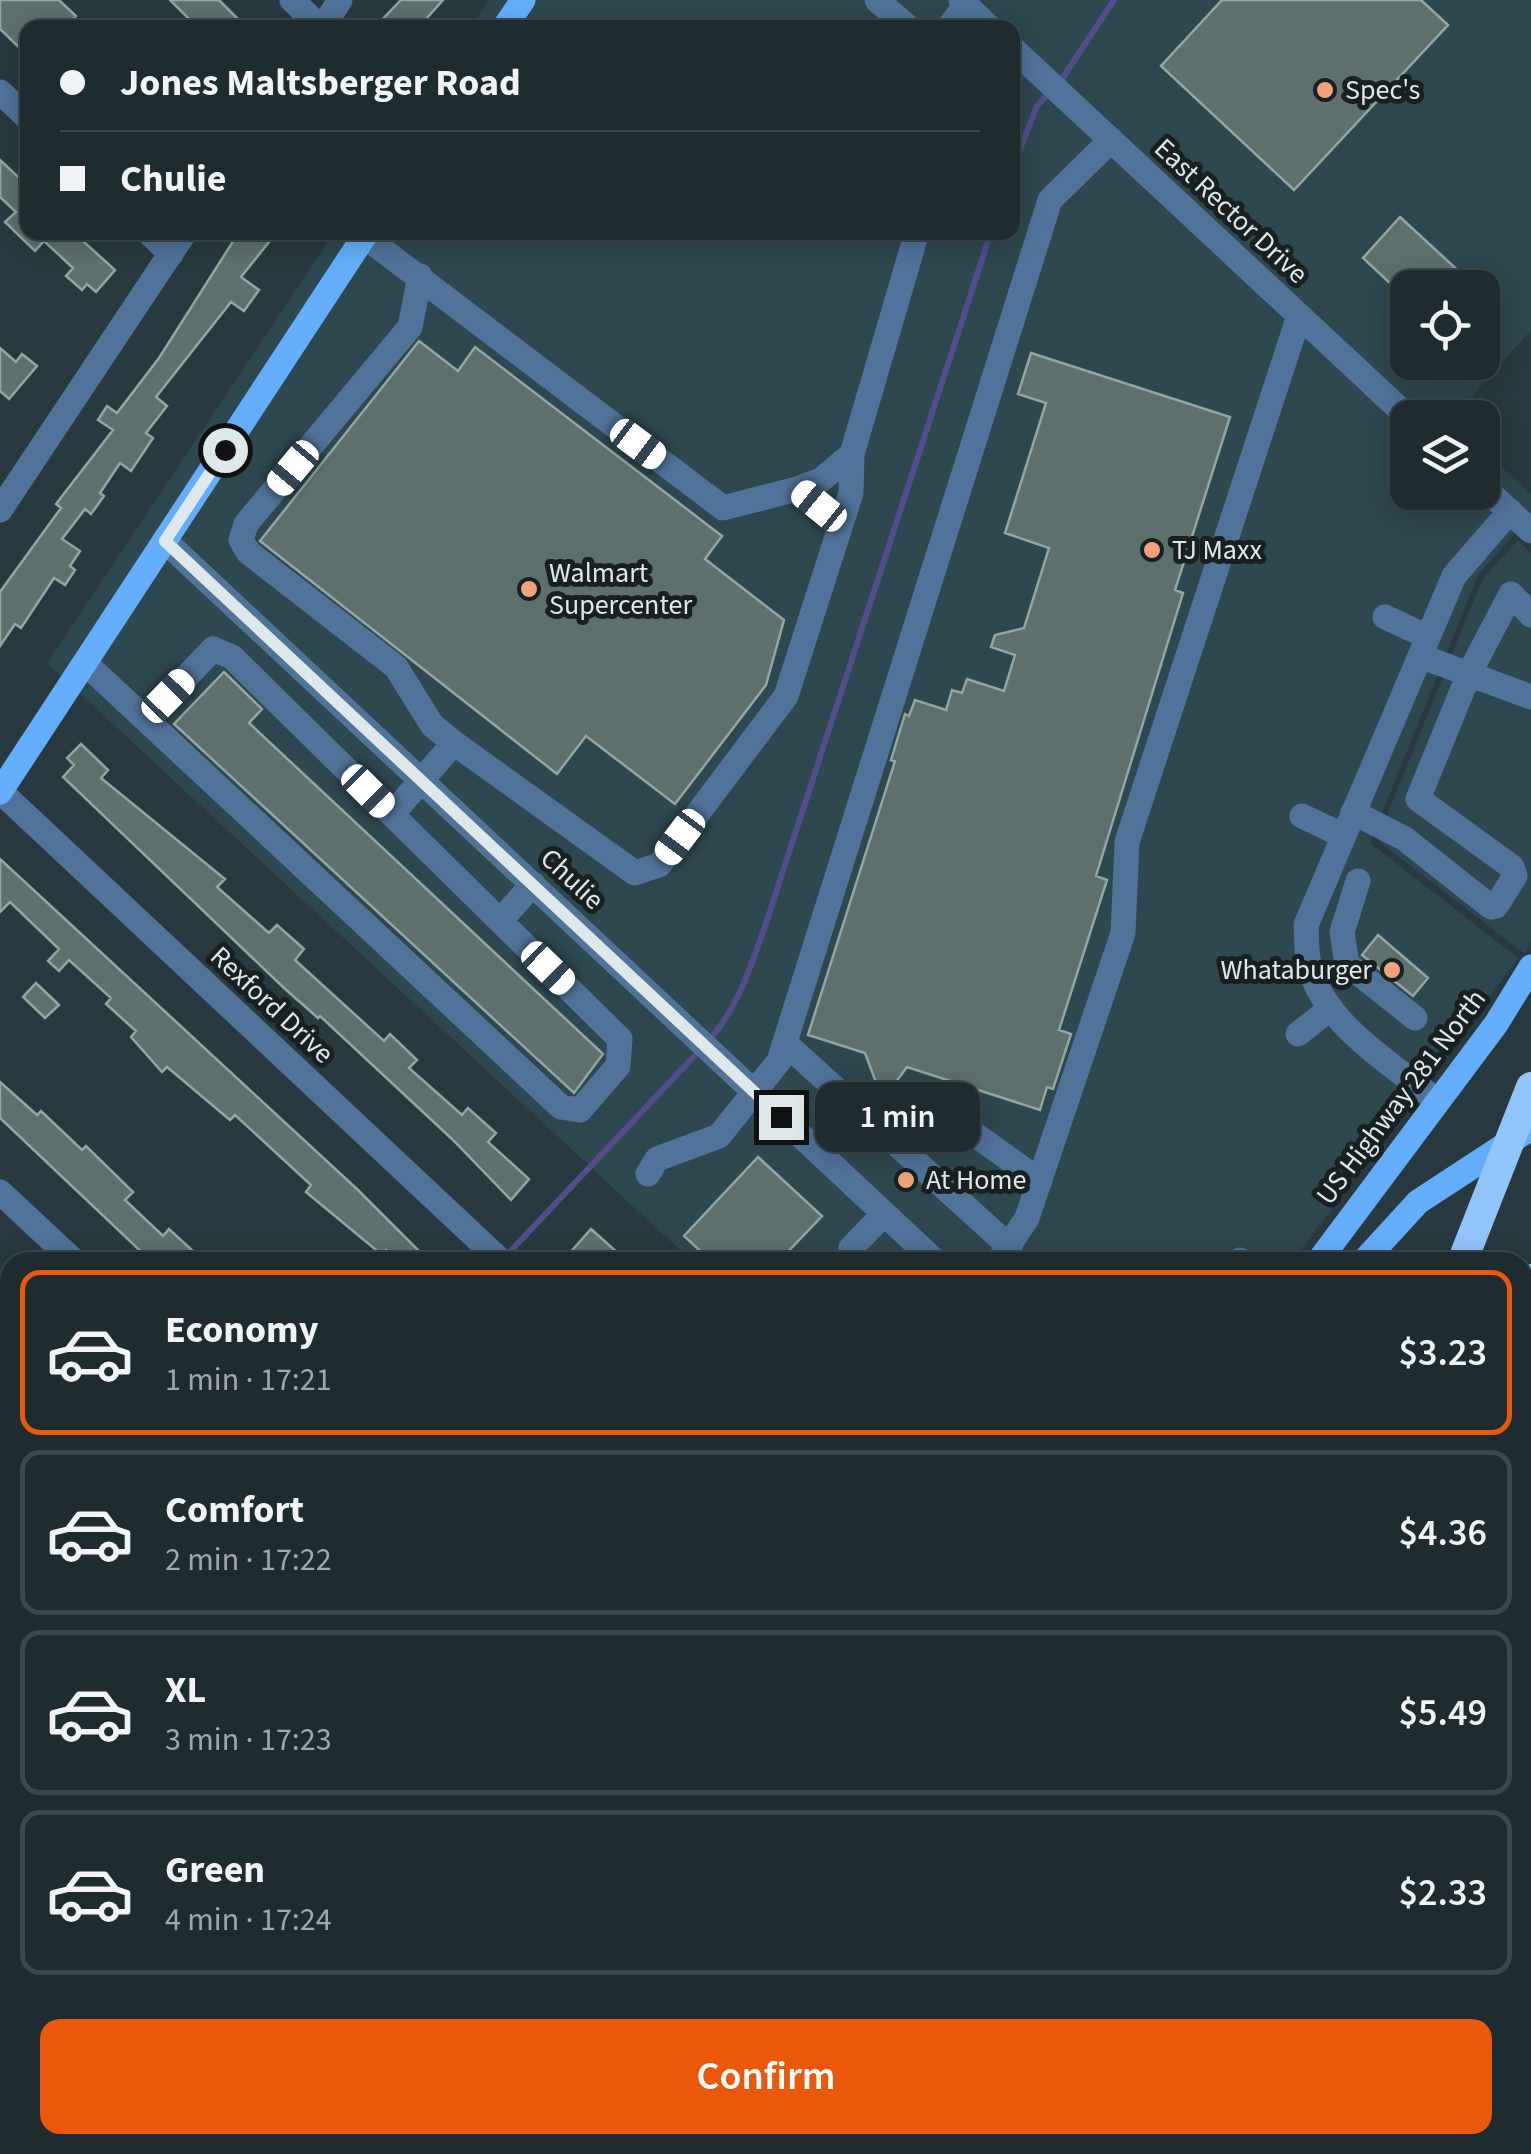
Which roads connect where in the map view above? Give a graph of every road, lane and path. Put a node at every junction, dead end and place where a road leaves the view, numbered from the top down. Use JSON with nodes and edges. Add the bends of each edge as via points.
{"nodes":[{"id":1,"x":292,"y":0,"type":"edge"},
{"id":2,"x":877,"y":0,"type":"edge"},
{"id":3,"x":964,"y":2,"type":"edge"},
{"id":4,"x":313,"y":20,"type":"edge"},
{"id":5,"x":900,"y":20,"type":"edge"},
{"id":6,"x":982,"y":20,"type":"edge"},
{"id":7,"x":1020,"y":55,"type":"edge"},
{"id":8,"x":0,"y":92,"type":"edge"},
{"id":9,"x":20,"y":111,"type":"edge"},
{"id":10,"x":1112,"y":140,"type":"junction"},
{"id":11,"x":362,"y":240,"type":"edge"},
{"id":12,"x":374,"y":240,"type":"edge"},
{"id":13,"x":915,"y":240,"type":"edge"},
{"id":14,"x":178,"y":243,"type":"edge"},
{"id":15,"x":420,"y":276,"type":"junction"},
{"id":16,"x":1299,"y":316,"type":"junction"},
{"id":17,"x":1390,"y":400,"type":"edge"},
{"id":18,"x":852,"y":454,"type":"junction"},
{"id":19,"x":0,"y":463,"type":"edge"},
{"id":20,"x":19,"y":482,"type":"junction"},
{"id":21,"x":798,"y":488,"type":"junction"},
{"id":22,"x":1500,"y":502,"type":"edge"},
{"id":23,"x":0,"y":510,"type":"edge"},
{"id":24,"x":1510,"y":511,"type":"junction"},
{"id":25,"x":841,"y":524,"type":"junction"},
{"id":26,"x":1531,"y":531,"type":"edge"},
{"id":27,"x":165,"y":541,"type":"junction"},
{"id":28,"x":1531,"y":615,"type":"edge"},
{"id":29,"x":246,"y":616,"type":"junction"},
{"id":30,"x":1385,"y":618,"type":"dead end"},
{"id":31,"x":1424,"y":647,"type":"junction"},
{"id":32,"x":214,"y":649,"type":"junction"},
{"id":33,"x":85,"y":662,"type":"junction"},
{"id":34,"x":302,"y":668,"type":"junction"},
{"id":35,"x":1469,"y":674,"type":"junction"},
{"id":36,"x":1531,"y":697,"type":"edge"},
{"id":37,"x":273,"y":698,"type":"junction"},
{"id":38,"x":146,"y":719,"type":"junction"},
{"id":39,"x":454,"y":743,"type":"junction"},
{"id":40,"x":423,"y":781,"type":"junction"},
{"id":41,"x":0,"y":792,"type":"edge"},
{"id":42,"x":1418,"y":798,"type":"junction"},
{"id":43,"x":392,"y":814,"type":"junction"},
{"id":44,"x":1302,"y":816,"type":"dead end"},
{"id":45,"x":1348,"y":824,"type":"junction"},
{"id":46,"x":1396,"y":834,"type":"junction"},
{"id":47,"x":1358,"y":881,"type":"dead end"},
{"id":48,"x":533,"y":884,"type":"junction"},
{"id":49,"x":500,"y":920,"type":"junction"},
{"id":50,"x":1531,"y":967,"type":"edge"},
{"id":51,"x":1331,"y":1008,"type":"junction"},
{"id":52,"x":1415,"y":1018,"type":"dead end"},
{"id":53,"x":1298,"y":1034,"type":"dead end"},
{"id":54,"x":785,"y":1043,"type":"junction"},
{"id":55,"x":1531,"y":1087,"type":"edge"},
{"id":56,"x":756,"y":1093,"type":"junction"},
{"id":57,"x":1438,"y":1101,"type":"junction"},
{"id":58,"x":964,"y":1126,"type":"dead end"},
{"id":59,"x":1526,"y":1131,"type":"edge"},
{"id":60,"x":648,"y":1174,"type":"dead end"},
{"id":61,"x":1040,"y":1180,"type":"junction"},
{"id":62,"x":0,"y":1192,"type":"edge"},
{"id":63,"x":884,"y":1214,"type":"junction"},
{"id":64,"x":64,"y":1252,"type":"edge"},
{"id":65,"x":491,"y":1252,"type":"edge"},
{"id":66,"x":852,"y":1252,"type":"edge"},
{"id":67,"x":925,"y":1252,"type":"edge"},
{"id":68,"x":1001,"y":1252,"type":"edge"},
{"id":69,"x":1006,"y":1252,"type":"edge"},
{"id":70,"x":1325,"y":1252,"type":"edge"},
{"id":71,"x":1372,"y":1252,"type":"edge"},
{"id":72,"x":1466,"y":1252,"type":"edge"}],
"edges":[{"from":1,"to":4,"type":"street"},
{"from":2,"to":5,"type":"street"},
{"from":3,"to":6,"type":"street"},
{"from":7,"to":10,"type":"street","name":"East Rector Drive"},
{"from":8,"to":9,"type":"street"},
{"from":10,"to":16,"type":"street","name":"East Rector Drive"},
{"from":10,"to":54,"type":"street","via":[[1050,200]]},
{"from":11,"to":27,"type":"main road"},
{"from":12,"to":15,"type":"street"},
{"from":13,"to":18,"type":"street"},
{"from":14,"to":20,"type":"street"},
{"from":15,"to":21,"type":"street","via":[[723,508]]},
{"from":15,"to":39,"type":"street","via":[[410,327],[246,524],[241,540],[396,667],[432,726]]},
{"from":16,"to":17,"type":"street","name":"East Rector Drive"},
{"from":16,"to":61,"type":"street","via":[[1127,842],[1123,933]]},
{"from":18,"to":21,"type":"street","via":[[821,480]]},
{"from":18,"to":25,"type":"street","via":[[851,493]]},
{"from":19,"to":20,"type":"street"},
{"from":20,"to":23,"type":"street"},
{"from":21,"to":25,"type":"street"},
{"from":22,"to":24,"type":"street"},
{"from":24,"to":26,"type":"street"},
{"from":24,"to":31,"type":"street","via":[[1454,576]]},
{"from":25,"to":39,"type":"street","via":[[786,696],[659,865],[634,873]]},
{"from":27,"to":29,"type":"street","name":"Chulie"},
{"from":27,"to":33,"type":"main road"},
{"from":28,"to":35,"type":"street","via":[[1511,594]]},
{"from":29,"to":32,"type":"street"},
{"from":29,"to":34,"type":"street","name":"Chulie"},
{"from":30,"to":31,"type":"street"},
{"from":31,"to":35,"type":"street"},
{"from":31,"to":45,"type":"street"},
{"from":32,"to":37,"type":"street"},
{"from":32,"to":38,"type":"street"},
{"from":33,"to":38,"type":"street"},
{"from":33,"to":41,"type":"main road"},
{"from":34,"to":37,"type":"street"},
{"from":34,"to":40,"type":"street","name":"Chulie"},
{"from":35,"to":36,"type":"street"},
{"from":35,"to":42,"type":"street"},
{"from":37,"to":43,"type":"street"},
{"from":38,"to":49,"type":"street","via":[[561,1108],[580,1110],[618,1066],[620,1039]]},
{"from":39,"to":40,"type":"street"},
{"from":40,"to":43,"type":"street"},
{"from":40,"to":48,"type":"street","name":"Chulie"},
{"from":41,"to":65,"type":"street","name":"Rexford Drive"},
{"from":42,"to":46,"type":"street"},
{"from":42,"to":46,"type":"street","via":[[1512,867],[1515,876],[1490,907]]},
{"from":43,"to":49,"type":"street"},
{"from":44,"to":45,"type":"street"},
{"from":45,"to":46,"type":"street"},
{"from":45,"to":51,"type":"street","via":[[1306,924],[1309,965]]},
{"from":47,"to":52,"type":"street","via":[[1344,918],[1347,964]]},
{"from":48,"to":49,"type":"street"},
{"from":48,"to":56,"type":"street","name":"Chulie"},
{"from":50,"to":57,"type":"main road","name":"US Highway 281 North"},
{"from":51,"to":53,"type":"street"},
{"from":51,"to":57,"type":"street"},
{"from":54,"to":56,"type":"street"},
{"from":54,"to":68,"type":"street"},
{"from":55,"to":72,"type":"highway"},
{"from":56,"to":60,"type":"street","via":[[719,1136],[657,1159]]},
{"from":56,"to":63,"type":"street","name":"Chulie"},
{"from":57,"to":70,"type":"main road","name":"US Highway 281 North"},
{"from":58,"to":61,"type":"street"},
{"from":59,"to":71,"type":"main road","via":[[1418,1202]]},
{"from":61,"to":69,"type":"street"},
{"from":62,"to":64,"type":"street"},
{"from":63,"to":66,"type":"street"},
{"from":63,"to":67,"type":"street","name":"Chulie"}]}
